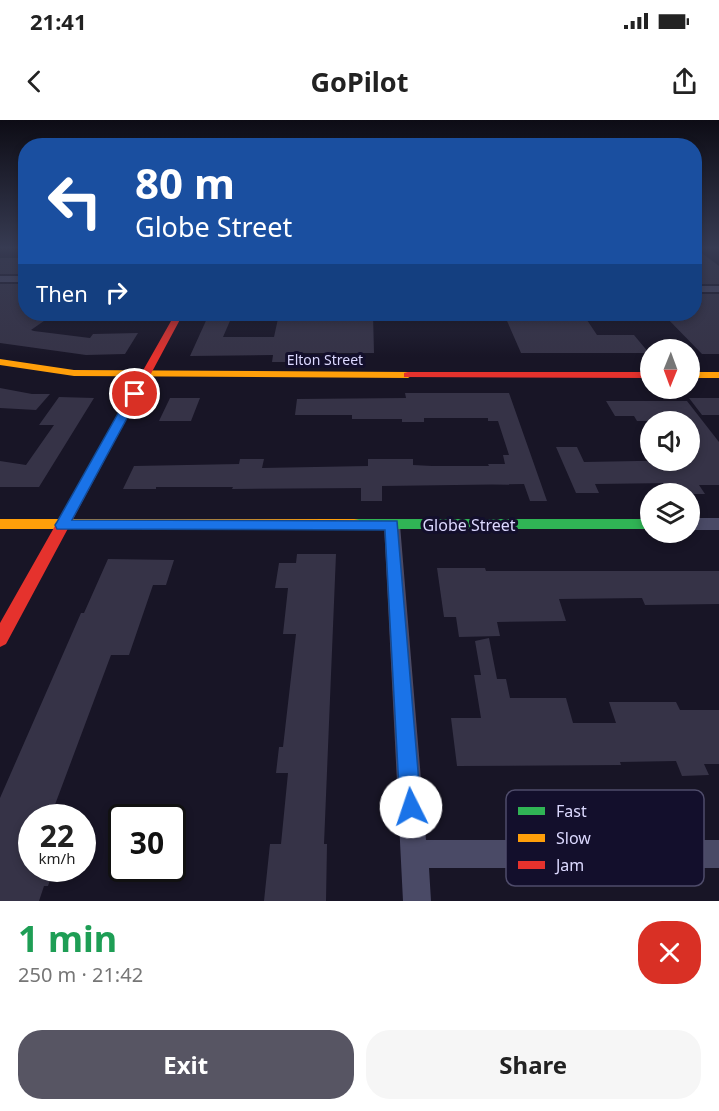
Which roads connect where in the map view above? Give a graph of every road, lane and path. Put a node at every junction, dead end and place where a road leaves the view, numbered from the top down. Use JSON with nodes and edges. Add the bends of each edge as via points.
{"nodes":[{"id":1,"x":719,"y":288,"type":"edge"},
{"id":2,"x":702,"y":289,"type":"edge"},
{"id":3,"x":175,"y":321,"type":"edge"},
{"id":4,"x":0,"y":362,"type":"edge"},
{"id":5,"x":145,"y":375,"type":"junction"},
{"id":6,"x":640,"y":375,"type":"edge"},
{"id":7,"x":700,"y":375,"type":"edge"},
{"id":8,"x":719,"y":375,"type":"edge"},
{"id":9,"x":0,"y":524,"type":"edge"},
{"id":10,"x":640,"y":524,"type":"edge"},
{"id":11,"x":700,"y":524,"type":"edge"},
{"id":12,"x":719,"y":524,"type":"edge"},
{"id":13,"x":62,"y":525,"type":"junction"},
{"id":14,"x":392,"y":525,"type":"junction"},
{"id":15,"x":0,"y":639,"type":"edge"},
{"id":16,"x":414,"y":854,"type":"junction"},
{"id":17,"x":506,"y":854,"type":"edge"},
{"id":18,"x":417,"y":901,"type":"edge"}],
"edges":[{"from":1,"to":2,"type":"street"},
{"from":3,"to":5,"type":"street"},
{"from":4,"to":5,"type":"street","name":"Elton Street","via":[[74,373]]},
{"from":5,"to":6,"type":"street","name":"Elton Street"},
{"from":5,"to":13,"type":"street"},
{"from":7,"to":8,"type":"street"},
{"from":9,"to":13,"type":"street","name":"Globe Street"},
{"from":10,"to":14,"type":"street","name":"Globe Street"},
{"from":11,"to":12,"type":"street"},
{"from":13,"to":14,"type":"street","name":"Globe Street"},
{"from":13,"to":15,"type":"street"},
{"from":14,"to":16,"type":"street"},
{"from":16,"to":17,"type":"street"},
{"from":16,"to":18,"type":"street"}]}
